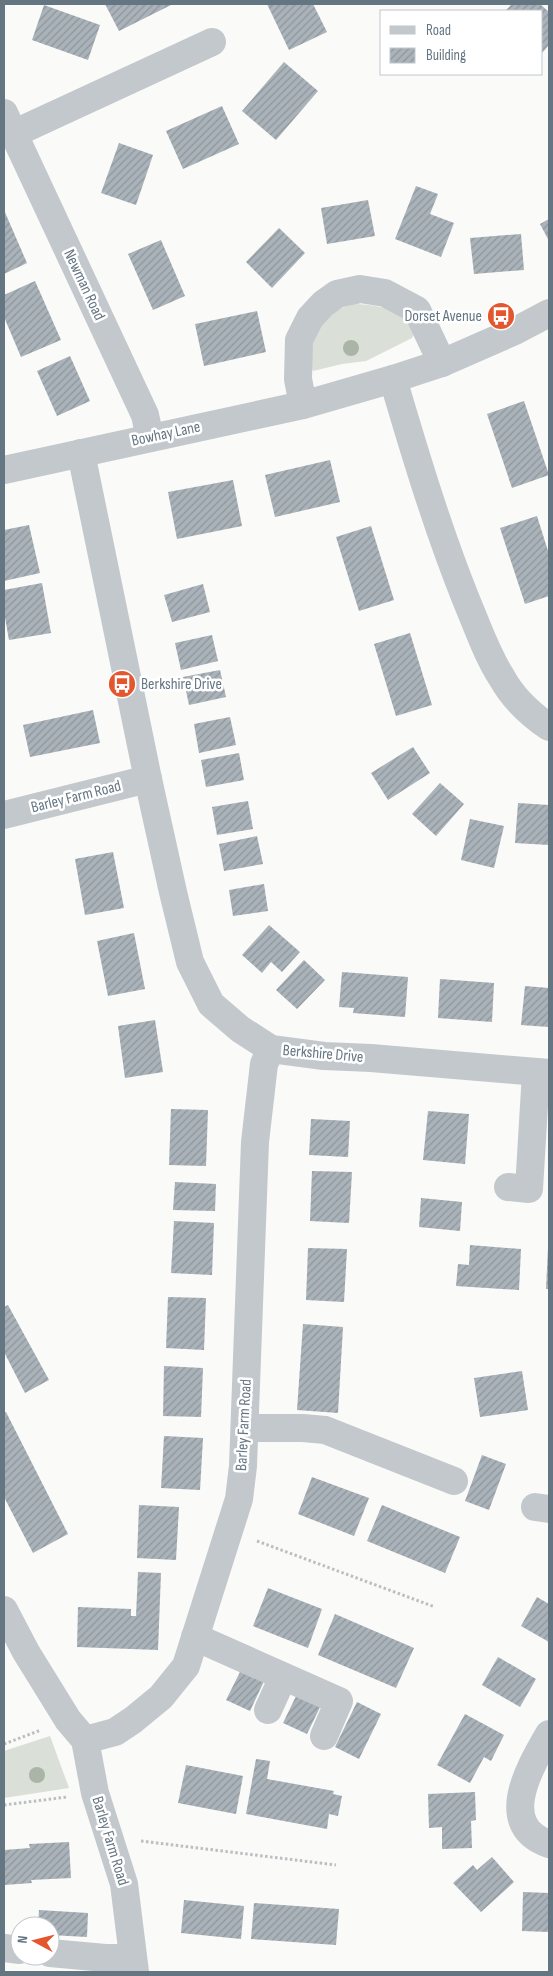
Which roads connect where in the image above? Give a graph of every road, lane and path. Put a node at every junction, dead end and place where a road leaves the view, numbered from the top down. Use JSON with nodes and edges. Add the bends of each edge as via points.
{"nodes":[{"id":1,"x":212,"y":42,"type":"dead end"},
{"id":2,"x":8,"y":124,"type":"edge"},
{"id":3,"x":549,"y":313,"type":"edge"},
{"id":4,"x":442,"y":363,"type":"junction"},
{"id":5,"x":393,"y":379,"type":"junction"},
{"id":6,"x":303,"y":405,"type":"junction"},
{"id":7,"x":150,"y":438,"type":"junction"},
{"id":8,"x":81,"y":453,"type":"junction"},
{"id":9,"x":17,"y":468,"type":"edge"},
{"id":10,"x":549,"y":727,"type":"edge"},
{"id":11,"x":148,"y":779,"type":"junction"},
{"id":12,"x":4,"y":815,"type":"edge"},
{"id":13,"x":271,"y":1049,"type":"junction"},
{"id":14,"x":543,"y":1073,"type":"edge"},
{"id":15,"x":529,"y":1189,"type":"edge"},
{"id":16,"x":245,"y":1428,"type":"junction"},
{"id":17,"x":454,"y":1481,"type":"dead end"},
{"id":18,"x":230,"y":1530,"type":"junction"},
{"id":19,"x":435,"y":1606,"type":"dead end"},
{"id":20,"x":4,"y":1610,"type":"edge"},
{"id":21,"x":195,"y":1636,"type":"junction"},
{"id":22,"x":283,"y":1677,"type":"junction"},
{"id":23,"x":268,"y":1710,"type":"dead end"},
{"id":24,"x":76,"y":1730,"type":"junction"},
{"id":25,"x":549,"y":1734,"type":"edge"},
{"id":26,"x":324,"y":1736,"type":"dead end"},
{"id":27,"x":4,"y":1744,"type":"edge"},
{"id":28,"x":95,"y":1793,"type":"junction"},
{"id":29,"x":4,"y":1805,"type":"edge"},
{"id":30,"x":549,"y":1844,"type":"edge"},
{"id":31,"x":111,"y":1846,"type":"junction"},
{"id":32,"x":336,"y":1865,"type":"dead end"},
{"id":33,"x":60,"y":1954,"type":"edge"},
{"id":34,"x":133,"y":1965,"type":"edge"}],
"edges":[{"from":1,"to":2,"type":"street","name":"Newman Road"},
{"from":2,"to":7,"type":"street","name":"Newman Road","via":[[145,415]]},
{"from":3,"to":4,"type":"street","name":"Bowhay Lane"},
{"from":4,"to":5,"type":"street","name":"Bowhay Lane"},
{"from":4,"to":6,"type":"street","via":[[417,310],[385,293],[360,289],[337,294],[310,318],[299,340],[298,380]]},
{"from":5,"to":6,"type":"street","name":"Bowhay Lane"},
{"from":5,"to":10,"type":"street","via":[[450,562],[489,656],[514,695]]},
{"from":6,"to":7,"type":"street","name":"Bowhay Lane"},
{"from":7,"to":8,"type":"street","name":"Bowhay Lane"},
{"from":8,"to":9,"type":"street","name":"Bowhay Lane"},
{"from":8,"to":11,"type":"street","name":"Berkshire Drive"},
{"from":11,"to":12,"type":"street","name":"Barley Farm Road"},
{"from":11,"to":13,"type":"street","name":"Berkshire Drive","via":[[190,962],[211,1004],[240,1029]]},
{"from":13,"to":14,"type":"street","name":"Berkshire Drive"},
{"from":13,"to":16,"type":"street","name":"Barley Farm Road","via":[[264,1064],[255,1142]]},
{"from":14,"to":15,"type":"street","name":"Berkshire Drive"},
{"from":16,"to":17,"type":"street","via":[[325,1430]]},
{"from":16,"to":18,"type":"street","name":"Barley Farm Road","via":[[239,1499]]},
{"from":18,"to":19,"type":"path"},
{"from":18,"to":21,"type":"street","name":"Barley Farm Road"},
{"from":20,"to":24,"type":"street","name":"Barley Farm Road","via":[[26,1652]]},
{"from":21,"to":22,"type":"street"},
{"from":21,"to":24,"type":"street","name":"Barley Farm Road","via":[[186,1666],[161,1697],[133,1720],[115,1732]]},
{"from":22,"to":23,"type":"street"},
{"from":22,"to":26,"type":"street","via":[[339,1701]]},
{"from":24,"to":27,"type":"path"},
{"from":24,"to":28,"type":"street","name":"Barley Farm Road"},
{"from":25,"to":30,"type":"street","via":[[521,1791],[520,1811],[526,1830]]},
{"from":28,"to":29,"type":"path"},
{"from":28,"to":31,"type":"street","name":"Barley Farm Road"},
{"from":31,"to":32,"type":"path","via":[[129,1840]]},
{"from":31,"to":34,"type":"street","name":"Barley Farm Road","via":[[124,1884]]},
{"from":33,"to":34,"type":"street","via":[[105,1958]]}]}
